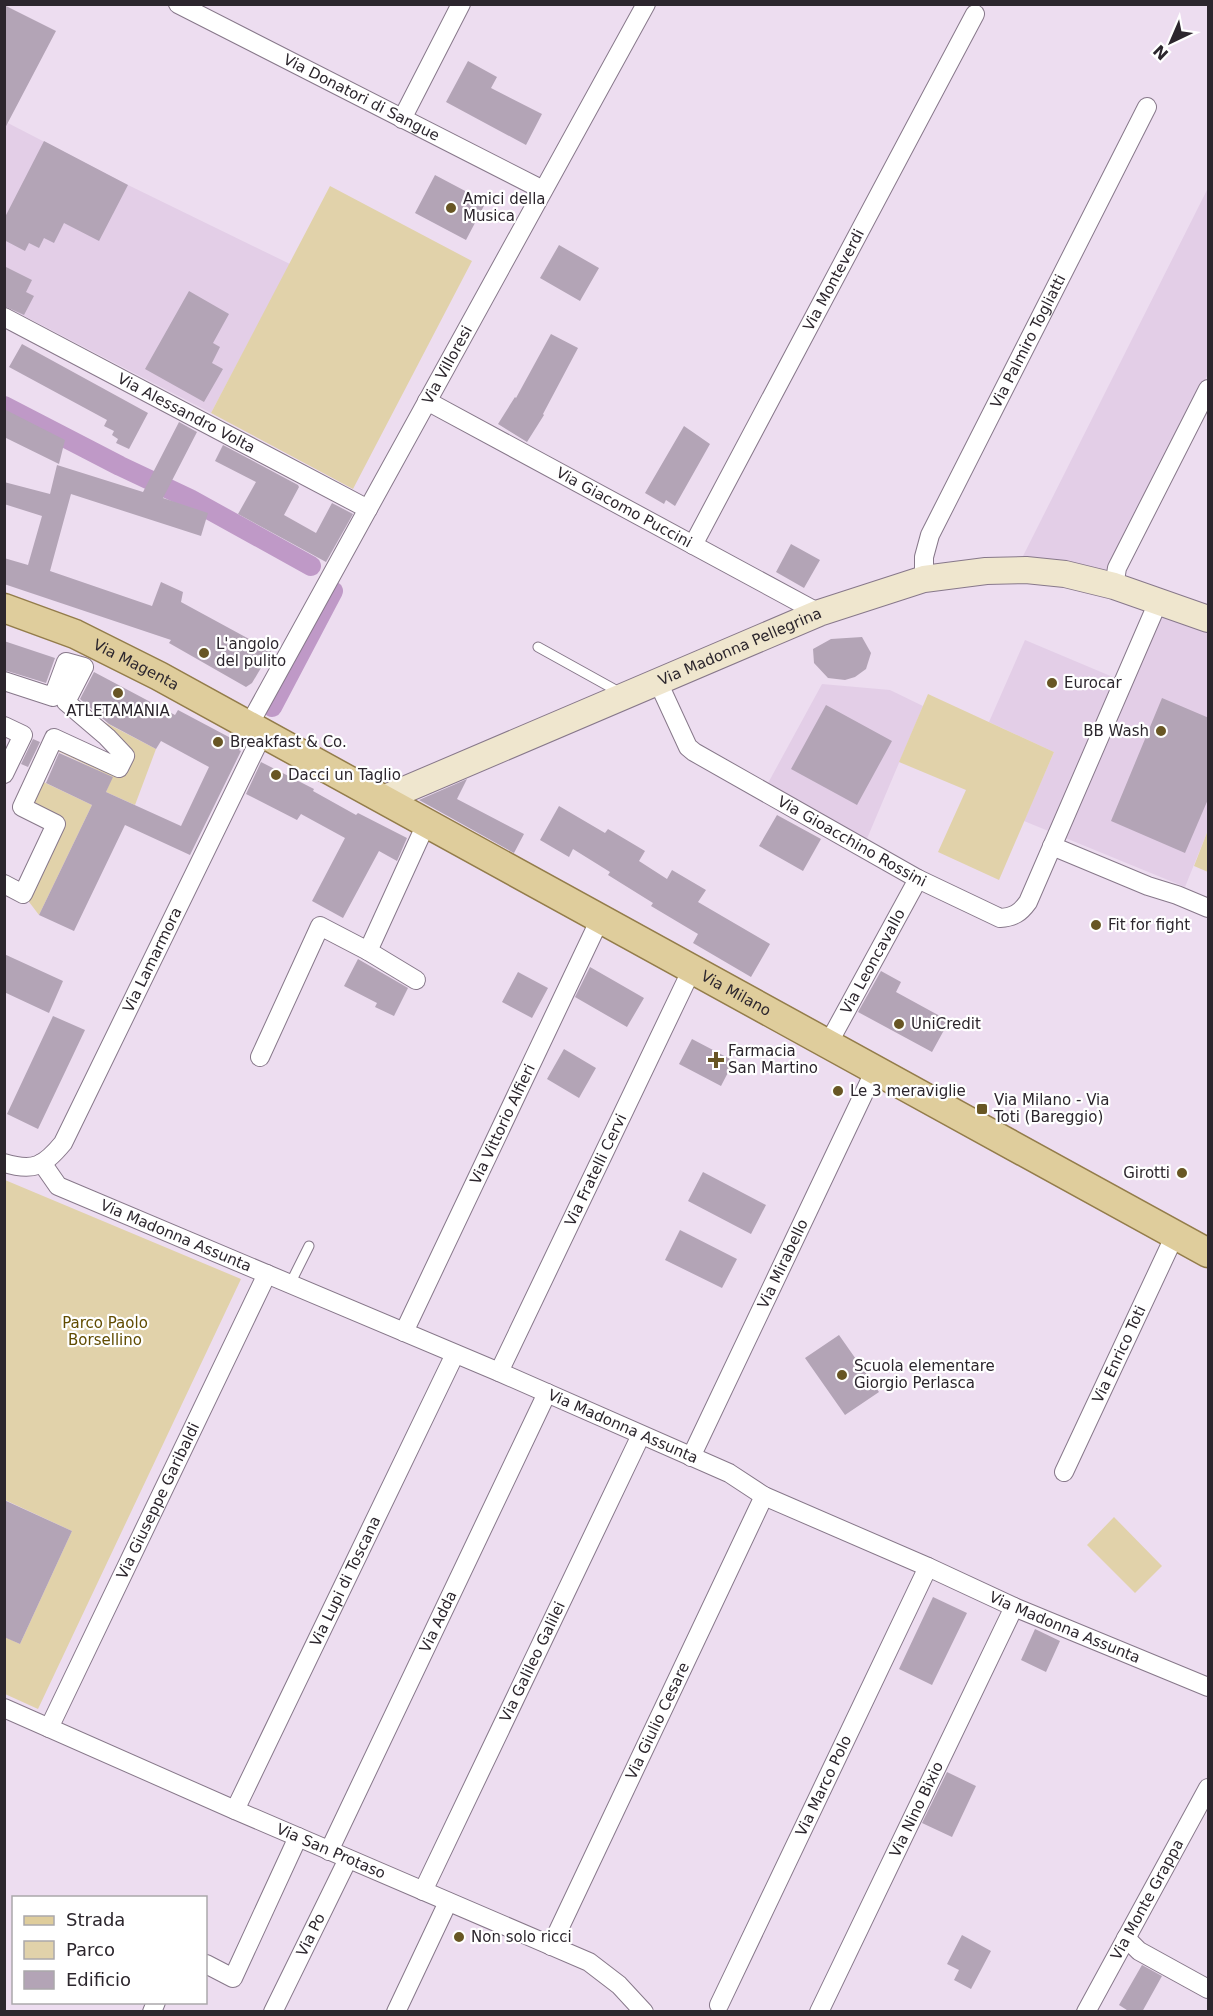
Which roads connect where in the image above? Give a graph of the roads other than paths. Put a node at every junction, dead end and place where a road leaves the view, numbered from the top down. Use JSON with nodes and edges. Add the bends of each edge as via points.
{"nodes":[{"id":1,"x":178,"y":4,"type":"edge"},
{"id":2,"x":461,"y":4,"type":"edge"},
{"id":3,"x":646,"y":4,"type":"edge"},
{"id":4,"x":975,"y":14,"type":"dead end"},
{"id":5,"x":1146,"y":107,"type":"dead end"},
{"id":6,"x":402,"y":119,"type":"junction"},
{"id":7,"x":543,"y":190,"type":"junction"},
{"id":8,"x":4,"y":317,"type":"edge"},
{"id":9,"x":1209,"y":389,"type":"edge"},
{"id":10,"x":427,"y":401,"type":"junction"},
{"id":11,"x":368,"y":509,"type":"junction"},
{"id":12,"x":693,"y":545,"type":"junction"},
{"id":13,"x":924,"y":579,"type":"junction"},
{"id":14,"x":1114,"y":586,"type":"junction"},
{"id":15,"x":1158,"y":602,"type":"junction"},
{"id":16,"x":4,"y":608,"type":"edge"},
{"id":17,"x":819,"y":614,"type":"junction"},
{"id":18,"x":1209,"y":619,"type":"edge"},
{"id":19,"x":538,"y":647,"type":"dead end"},
{"id":20,"x":4,"y":681,"type":"edge"},
{"id":21,"x":658,"y":682,"type":"junction"},
{"id":22,"x":625,"y":696,"type":"junction"},
{"id":23,"x":4,"y":726,"type":"edge"},
{"id":24,"x":256,"y":729,"type":"junction"},
{"id":25,"x":4,"y":774,"type":"edge"},
{"id":26,"x":383,"y":799,"type":"junction"},
{"id":27,"x":426,"y":824,"type":"junction"},
{"id":28,"x":1052,"y":846,"type":"junction"},
{"id":29,"x":918,"y":879,"type":"junction"},
{"id":30,"x":4,"y":884,"type":"edge"},
{"id":31,"x":1209,"y":908,"type":"edge"},
{"id":32,"x":600,"y":919,"type":"junction"},
{"id":33,"x":368,"y":951,"type":"junction"},
{"id":34,"x":692,"y":969,"type":"junction"},
{"id":35,"x":416,"y":980,"type":"dead end"},
{"id":36,"x":828,"y":1044,"type":"junction"},
{"id":37,"x":260,"y":1057,"type":"dead end"},
{"id":38,"x":875,"y":1070,"type":"junction"},
{"id":39,"x":4,"y":1163,"type":"edge"},
{"id":40,"x":42,"y":1163,"type":"junction"},
{"id":41,"x":1175,"y":1235,"type":"junction"},
{"id":42,"x":309,"y":1246,"type":"dead end"},
{"id":43,"x":1209,"y":1253,"type":"edge"},
{"id":44,"x":267,"y":1274,"type":"junction"},
{"id":45,"x":290,"y":1284,"type":"junction"},
{"id":46,"x":404,"y":1332,"type":"junction"},
{"id":47,"x":455,"y":1354,"type":"junction"},
{"id":48,"x":499,"y":1372,"type":"junction"},
{"id":49,"x":548,"y":1393,"type":"junction"},
{"id":50,"x":641,"y":1435,"type":"junction"},
{"id":51,"x":691,"y":1457,"type":"junction"},
{"id":52,"x":1064,"y":1472,"type":"dead end"},
{"id":53,"x":764,"y":1496,"type":"junction"},
{"id":54,"x":928,"y":1567,"type":"junction"},
{"id":55,"x":1014,"y":1607,"type":"junction"},
{"id":56,"x":1209,"y":1687,"type":"edge"},
{"id":57,"x":4,"y":1708,"type":"edge"},
{"id":58,"x":49,"y":1728,"type":"junction"},
{"id":59,"x":1209,"y":1788,"type":"edge"},
{"id":60,"x":235,"y":1810,"type":"junction"},
{"id":61,"x":298,"y":1837,"type":"junction"},
{"id":62,"x":329,"y":1851,"type":"junction"},
{"id":63,"x":348,"y":1859,"type":"junction"},
{"id":64,"x":423,"y":1891,"type":"junction"},
{"id":65,"x":448,"y":1902,"type":"junction"},
{"id":66,"x":1126,"y":1938,"type":"junction"},
{"id":67,"x":551,"y":1946,"type":"junction"},
{"id":68,"x":207,"y":1965,"type":"edge"},
{"id":69,"x":1209,"y":1989,"type":"edge"},
{"id":70,"x":719,"y":2005,"type":"dead end"},
{"id":71,"x":273,"y":2012,"type":"edge"},
{"id":72,"x":396,"y":2012,"type":"edge"},
{"id":73,"x":644,"y":2012,"type":"edge"},
{"id":74,"x":819,"y":2012,"type":"edge"},
{"id":75,"x":1086,"y":2012,"type":"edge"}],
"edges":[{"from":1,"to":6,"type":"street","name":"Via Donatori di Sangue"},
{"from":2,"to":6,"type":"street"},
{"from":3,"to":7,"type":"street","name":"Via Villoresi"},
{"from":4,"to":12,"type":"street","name":"Via Monteverdi"},
{"from":5,"to":13,"type":"street","name":"Via Palmiro Togliatti","via":[[930,535]]},
{"from":6,"to":7,"type":"street","name":"Via Donatori di Sangue"},
{"from":7,"to":10,"type":"street","name":"Via Villoresi"},
{"from":8,"to":11,"type":"street","name":"Via Alessandro Volta"},
{"from":9,"to":14,"type":"street","via":[[1117,568]]},
{"from":10,"to":11,"type":"street","name":"Via Villoresi"},
{"from":10,"to":12,"type":"street","name":"Via Giacomo Puccini"},
{"from":11,"to":24,"type":"street","name":"Via Villoresi"},
{"from":12,"to":17,"type":"street","name":"Via Giacomo Puccini"},
{"from":13,"to":14,"type":"street","name":"Via Madonna Pellegrina","via":[[1026,570],[1065,574]]},
{"from":13,"to":17,"type":"street","name":"Via Madonna Pellegrina"},
{"from":14,"to":15,"type":"street","name":"Via Madonna Pellegrina"},
{"from":15,"to":18,"type":"street","name":"Via Madonna Pellegrina"},
{"from":15,"to":28,"type":"street","name":"Via Gioacchino Rossini"},
{"from":16,"to":24,"type":"main road","name":"Via Magenta","via":[[88,640]]},
{"from":17,"to":21,"type":"street","name":"Via Madonna Pellegrina"},
{"from":19,"to":22,"type":"lane"},
{"from":20,"to":30,"type":"street","via":[[53,697],[66,662],[84,667],[66,702],[125,756],[119,768],[54,738],[22,807],[56,824],[23,894]]},
{"from":21,"to":22,"type":"street","name":"Via Madonna Pellegrina"},
{"from":21,"to":29,"type":"street","name":"Via Gioacchino Rossini","via":[[688,747],[694,752]]},
{"from":22,"to":26,"type":"street","name":"Via Madonna Pellegrina"},
{"from":23,"to":25,"type":"street","via":[[23,735]]},
{"from":24,"to":26,"type":"main road","name":"Via Milano"},
{"from":24,"to":40,"type":"street","name":"Via Lamarmora","via":[[63,1143]]},
{"from":26,"to":27,"type":"main road","name":"Via Milano"},
{"from":27,"to":32,"type":"main road","name":"Via Milano"},
{"from":27,"to":33,"type":"street"},
{"from":28,"to":29,"type":"street","name":"Via Gioacchino Rossini","via":[[1028,902],[1016,915],[1000,918]]},
{"from":28,"to":31,"type":"street"},
{"from":29,"to":36,"type":"street","name":"Via Leoncavallo"},
{"from":32,"to":34,"type":"main road","name":"Via Milano"},
{"from":32,"to":46,"type":"street","name":"Via Vittorio Alfieri"},
{"from":33,"to":35,"type":"street"},
{"from":33,"to":37,"type":"street","via":[[320,926]]},
{"from":34,"to":36,"type":"main road","name":"Via Milano"},
{"from":34,"to":48,"type":"street","name":"Via Fratelli Cervi"},
{"from":36,"to":38,"type":"main road","name":"Via Milano"},
{"from":38,"to":41,"type":"main road","name":"Via Milano"},
{"from":38,"to":51,"type":"street","name":"Via Mirabello"},
{"from":39,"to":40,"type":"street","name":"Via Lamarmora","via":[[23,1168]]},
{"from":40,"to":44,"type":"street","name":"Via Madonna Assunta","via":[[58,1186]]},
{"from":41,"to":43,"type":"main road","name":"Via Milano"},
{"from":41,"to":52,"type":"street","name":"Via Enrico Toti"},
{"from":42,"to":45,"type":"lane"},
{"from":44,"to":45,"type":"street","name":"Via Madonna Assunta"},
{"from":44,"to":58,"type":"street","name":"Via Giuseppe Garibaldi"},
{"from":45,"to":46,"type":"street","name":"Via Madonna Assunta"},
{"from":46,"to":47,"type":"street","name":"Via Madonna Assunta"},
{"from":47,"to":48,"type":"street","name":"Via Madonna Assunta"},
{"from":47,"to":60,"type":"street","name":"Via Lupi di Toscana"},
{"from":48,"to":49,"type":"street","name":"Via Madonna Assunta"},
{"from":49,"to":50,"type":"street","name":"Via Madonna Assunta"},
{"from":49,"to":62,"type":"street","name":"Via Adda"},
{"from":50,"to":51,"type":"street","name":"Via Madonna Assunta"},
{"from":50,"to":64,"type":"street","name":"Via Galileo Galilei"},
{"from":51,"to":53,"type":"street","name":"Via Madonna Assunta","via":[[729,1473]]},
{"from":53,"to":54,"type":"street","name":"Via Madonna Assunta"},
{"from":53,"to":67,"type":"street","name":"Via Giulio Cesare"},
{"from":54,"to":55,"type":"street","name":"Via Madonna Assunta"},
{"from":54,"to":70,"type":"street","name":"Via Marco Polo"},
{"from":55,"to":56,"type":"street","name":"Via Madonna Assunta"},
{"from":55,"to":74,"type":"street","name":"Via Nino Bixio"},
{"from":57,"to":58,"type":"street","name":"Via San Protaso"},
{"from":58,"to":60,"type":"street","name":"Via San Protaso"},
{"from":59,"to":66,"type":"street","name":"Via Monte Grappa"},
{"from":60,"to":61,"type":"street","name":"Via San Protaso"},
{"from":61,"to":62,"type":"street","name":"Via San Protaso"},
{"from":61,"to":68,"type":"street","via":[[233,1978]]},
{"from":62,"to":63,"type":"street","name":"Via San Protaso"},
{"from":63,"to":64,"type":"street","name":"Via San Protaso"},
{"from":63,"to":71,"type":"street","name":"Via Po"},
{"from":64,"to":65,"type":"street","name":"Via San Protaso"},
{"from":65,"to":67,"type":"street","name":"Via San Protaso"},
{"from":65,"to":72,"type":"street"},
{"from":66,"to":69,"type":"street","via":[[1139,1951]]},
{"from":66,"to":75,"type":"street","name":"Via Monte Grappa"},
{"from":67,"to":73,"type":"street","name":"Via San Protaso","via":[[589,1962]]}]}
